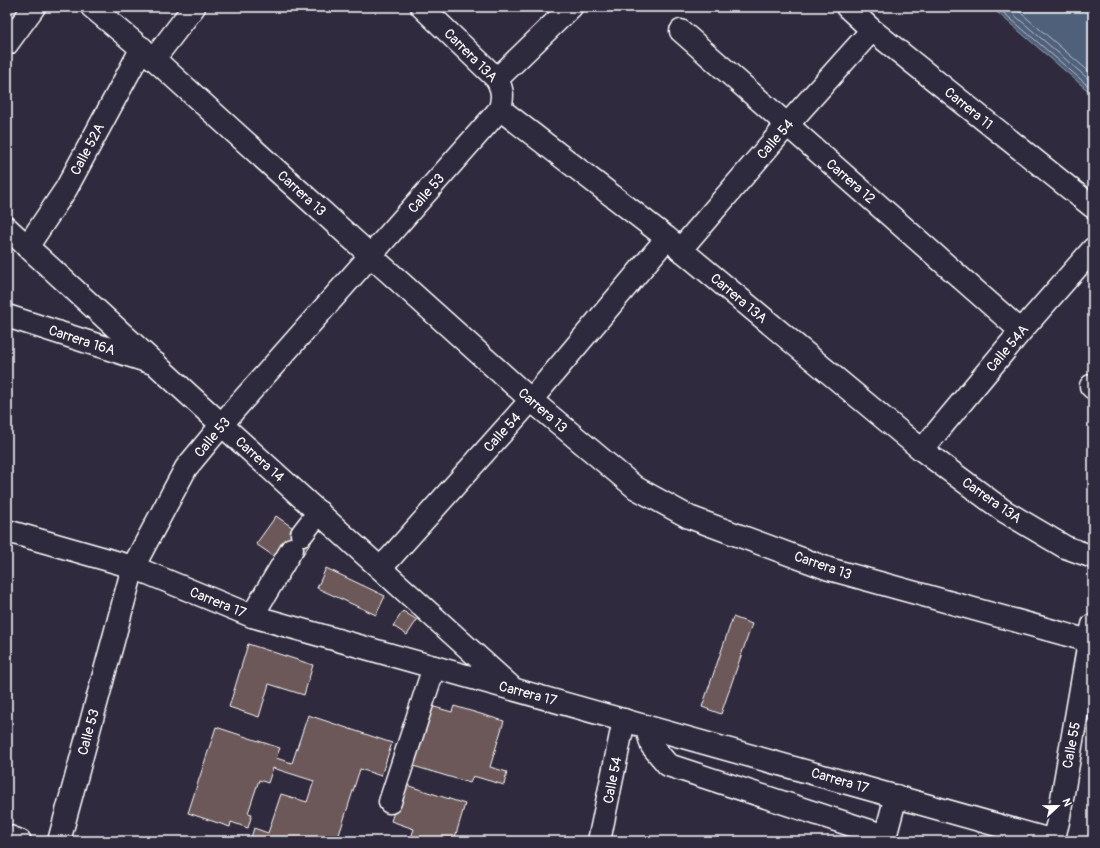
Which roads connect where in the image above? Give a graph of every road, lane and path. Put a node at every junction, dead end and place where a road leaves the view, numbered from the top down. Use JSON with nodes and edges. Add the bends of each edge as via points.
{"nodes":[{"id":1,"x":34,"y":7,"type":"edge"},
{"id":2,"x":92,"y":7,"type":"edge"},
{"id":3,"x":194,"y":7,"type":"edge"},
{"id":4,"x":422,"y":7,"type":"edge"},
{"id":5,"x":571,"y":7,"type":"edge"},
{"id":6,"x":847,"y":7,"type":"edge"},
{"id":7,"x":872,"y":30,"type":"junction"},
{"id":8,"x":681,"y":31,"type":"dead end"},
{"id":9,"x":7,"y":44,"type":"edge"},
{"id":10,"x":148,"y":53,"type":"junction"},
{"id":11,"x":497,"y":79,"type":"junction"},
{"id":12,"x":500,"y":109,"type":"junction"},
{"id":13,"x":787,"y":125,"type":"junction"},
{"id":14,"x":1093,"y":207,"type":"edge"},
{"id":15,"x":7,"y":228,"type":"edge"},
{"id":16,"x":674,"y":244,"type":"junction"},
{"id":17,"x":27,"y":247,"type":"junction"},
{"id":18,"x":1093,"y":249,"type":"edge"},
{"id":19,"x":371,"y":256,"type":"junction"},
{"id":20,"x":7,"y":316,"type":"edge"},
{"id":21,"x":1021,"y":331,"type":"junction"},
{"id":22,"x":156,"y":364,"type":"junction"},
{"id":23,"x":531,"y":400,"type":"junction"},
{"id":24,"x":222,"y":425,"type":"junction"},
{"id":25,"x":922,"y":450,"type":"junction"},
{"id":26,"x":319,"y":512,"type":"junction"},
{"id":27,"x":7,"y":531,"type":"edge"},
{"id":28,"x":1093,"y":557,"type":"edge"},
{"id":29,"x":133,"y":567,"type":"junction"},
{"id":30,"x":380,"y":568,"type":"junction"},
{"id":31,"x":252,"y":616,"type":"junction"},
{"id":32,"x":1092,"y":636,"type":"edge"},
{"id":33,"x":434,"y":667,"type":"junction"},
{"id":34,"x":514,"y":689,"type":"junction"},
{"id":35,"x":624,"y":720,"type":"junction"},
{"id":36,"x":646,"y":726,"type":"junction"},
{"id":37,"x":896,"y":796,"type":"junction"},
{"id":38,"x":390,"y":802,"type":"dead end"},
{"id":39,"x":7,"y":836,"type":"edge"},
{"id":40,"x":885,"y":838,"type":"edge"},
{"id":41,"x":20,"y":841,"type":"edge"},
{"id":42,"x":59,"y":841,"type":"edge"},
{"id":43,"x":600,"y":841,"type":"edge"},
{"id":44,"x":1054,"y":841,"type":"edge"}],
"edges":[{"from":1,"to":9,"type":"street"},
{"from":2,"to":10,"type":"street","name":"Carrera 13"},
{"from":3,"to":10,"type":"street","name":"Calle 52A"},
{"from":4,"to":11,"type":"street","name":"Carrera 13A"},
{"from":5,"to":11,"type":"street"},
{"from":6,"to":7,"type":"street","name":"Carrera 11"},
{"from":7,"to":13,"type":"street","name":"Calle 54"},
{"from":7,"to":14,"type":"street","name":"Carrera 11"},
{"from":8,"to":13,"type":"street","name":"Carrera 12"},
{"from":10,"to":17,"type":"street","name":"Calle 52A","via":[[66,189]]},
{"from":10,"to":19,"type":"street","name":"Carrera 13"},
{"from":11,"to":12,"type":"street","name":"Carrera 13A","via":[[502,88],[503,99]]},
{"from":12,"to":16,"type":"street","name":"Carrera 13A"},
{"from":12,"to":19,"type":"street","name":"Calle 53"},
{"from":13,"to":16,"type":"street","name":"Calle 54"},
{"from":13,"to":21,"type":"street","name":"Carrera 12"},
{"from":15,"to":17,"type":"street","name":"Carrera 14"},
{"from":16,"to":23,"type":"street","name":"Calle 54"},
{"from":16,"to":25,"type":"street","name":"Carrera 13A"},
{"from":17,"to":22,"type":"street","name":"Carrera 14"},
{"from":18,"to":21,"type":"street","name":"Calle 54A"},
{"from":19,"to":23,"type":"street","name":"Carrera 13"},
{"from":19,"to":24,"type":"street","name":"Calle 53"},
{"from":20,"to":22,"type":"street","name":"Carrera 16A"},
{"from":21,"to":25,"type":"street","name":"Calle 54A"},
{"from":22,"to":24,"type":"street","name":"Carrera 14"},
{"from":23,"to":30,"type":"street","name":"Calle 54"},
{"from":23,"to":32,"type":"street","name":"Carrera 13","via":[[636,488],[689,517],[829,569]]},
{"from":24,"to":26,"type":"street","name":"Carrera 14"},
{"from":24,"to":29,"type":"street","name":"Calle 53","via":[[186,468]]},
{"from":25,"to":28,"type":"street","name":"Carrera 13A","via":[[1004,511],[1065,547]]},
{"from":26,"to":30,"type":"street","name":"Carrera 14"},
{"from":26,"to":31,"type":"street","via":[[297,542]]},
{"from":27,"to":29,"type":"street","name":"Carrera 17"},
{"from":29,"to":31,"type":"street","name":"Carrera 17"},
{"from":29,"to":42,"type":"street","name":"Calle 53"},
{"from":30,"to":34,"type":"street","name":"Carrera 14"},
{"from":31,"to":33,"type":"street","name":"Carrera 17"},
{"from":32,"to":44,"type":"street","name":"Calle 55"},
{"from":33,"to":34,"type":"street","name":"Carrera 17"},
{"from":33,"to":38,"type":"street"},
{"from":34,"to":35,"type":"street","name":"Carrera 17"},
{"from":35,"to":36,"type":"street","name":"Carrera 17"},
{"from":35,"to":43,"type":"street","name":"Calle 54"},
{"from":36,"to":37,"type":"street","name":"Carrera 17"},
{"from":36,"to":40,"type":"street","via":[[652,746],[668,765]]},
{"from":37,"to":40,"type":"street"},
{"from":37,"to":44,"type":"street","name":"Carrera 17"},
{"from":39,"to":41,"type":"street"}]}
